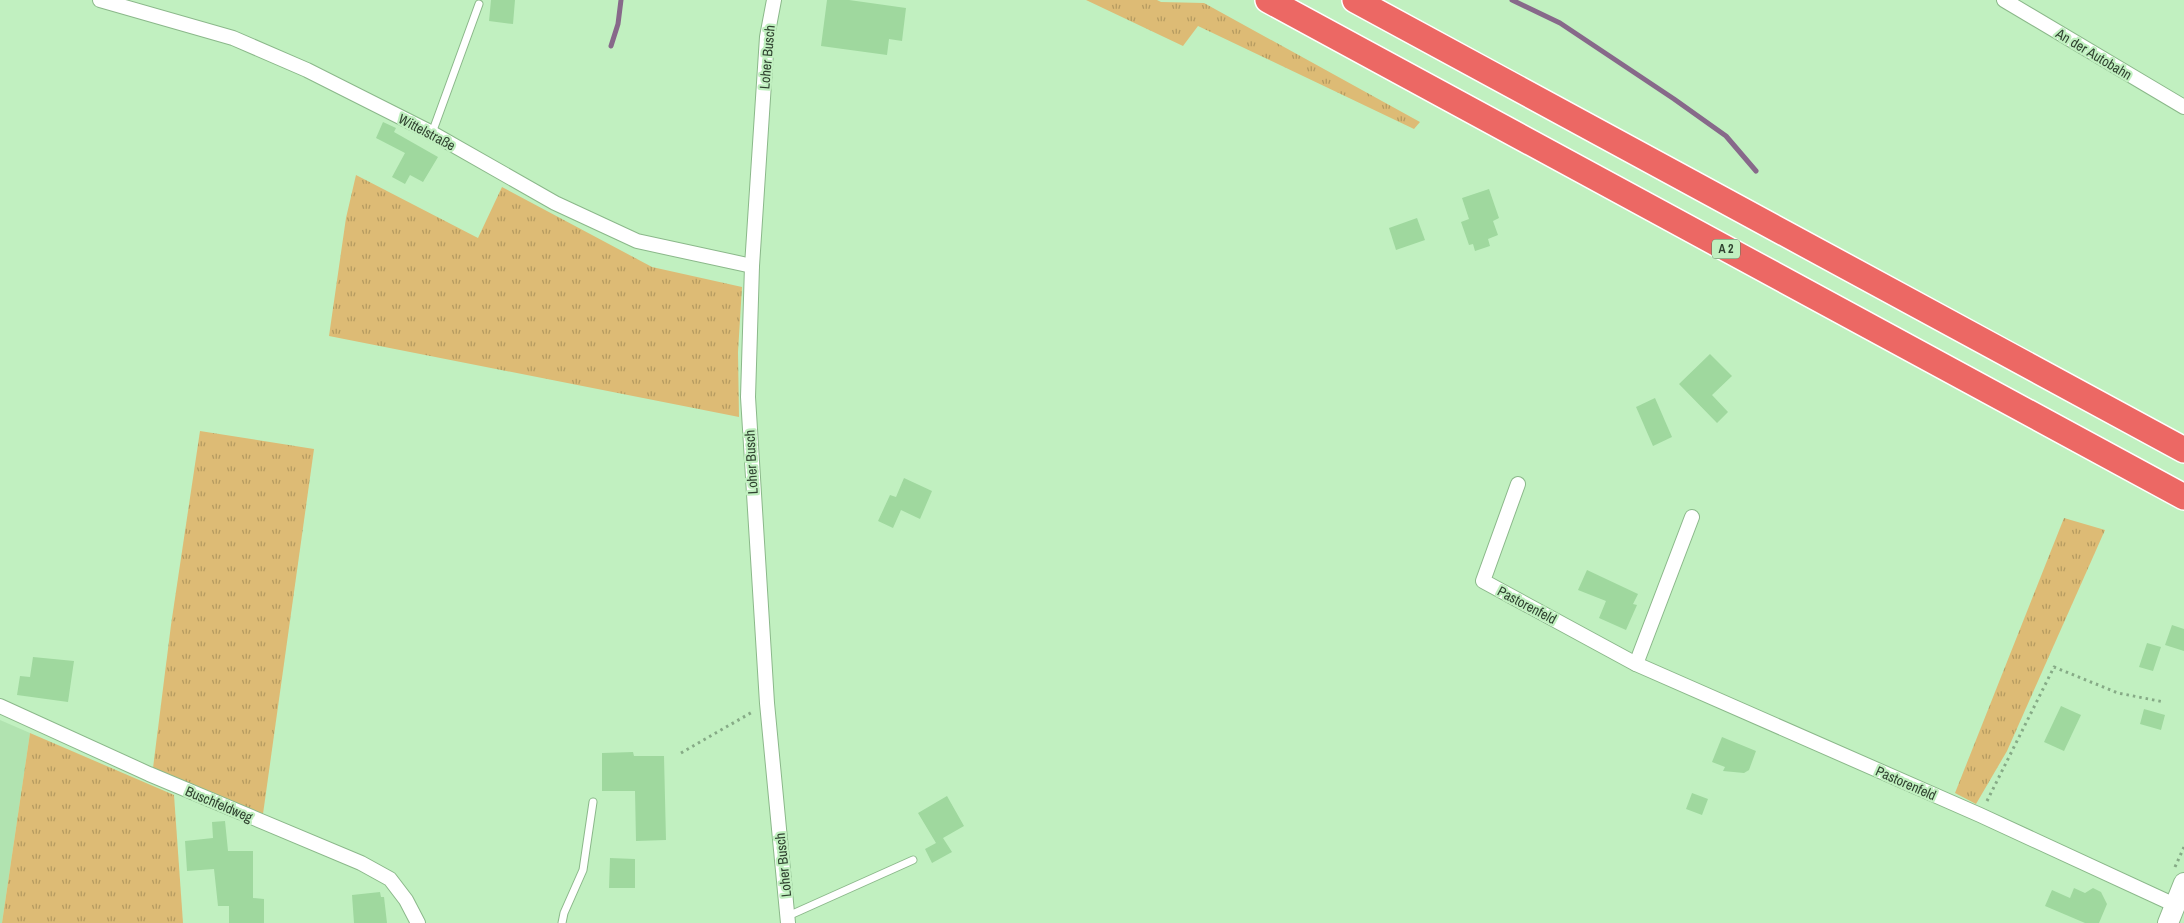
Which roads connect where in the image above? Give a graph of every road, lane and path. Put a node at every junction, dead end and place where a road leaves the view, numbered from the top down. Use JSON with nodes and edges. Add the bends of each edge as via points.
{"nodes":[{"id":1,"x":100,"y":0,"type":"edge"},
{"id":2,"x":774,"y":0,"type":"edge"},
{"id":3,"x":1268,"y":0,"type":"edge"},
{"id":4,"x":1355,"y":0,"type":"edge"},
{"id":5,"x":2004,"y":0,"type":"edge"},
{"id":6,"x":479,"y":4,"type":"dead end"},
{"id":7,"x":2184,"y":107,"type":"edge"},
{"id":8,"x":432,"y":133,"type":"junction"},
{"id":9,"x":752,"y":266,"type":"junction"},
{"id":10,"x":2184,"y":450,"type":"edge"},
{"id":11,"x":1518,"y":484,"type":"dead end"},
{"id":12,"x":2184,"y":496,"type":"edge"},
{"id":13,"x":1692,"y":517,"type":"dead end"},
{"id":14,"x":1636,"y":664,"type":"junction"},
{"id":15,"x":2164,"y":702,"type":"dead end"},
{"id":16,"x":767,"y":703,"type":"junction"},
{"id":17,"x":0,"y":706,"type":"edge"},
{"id":18,"x":681,"y":753,"type":"dead end"},
{"id":19,"x":593,"y":802,"type":"dead end"},
{"id":20,"x":1980,"y":815,"type":"junction"},
{"id":21,"x":912,"y":860,"type":"dead end"},
{"id":22,"x":2184,"y":883,"type":"edge"},
{"id":23,"x":2171,"y":914,"type":"edge"},
{"id":24,"x":788,"y":920,"type":"edge"},
{"id":25,"x":418,"y":923,"type":"edge"},
{"id":26,"x":562,"y":923,"type":"edge"}],
"edges":[{"from":1,"to":8,"type":"street","name":"Wittelstraße","via":[[233,38],[307,70]]},
{"from":2,"to":9,"type":"street","name":"Loher Busch","via":[[767,37]]},
{"from":3,"to":12,"type":"highway","number":"A 2"},
{"from":4,"to":10,"type":"highway"},
{"from":5,"to":7,"type":"street","name":"An der Autobahn"},
{"from":6,"to":8,"type":"lane"},
{"from":8,"to":9,"type":"street","name":"Wittelstraße","via":[[555,203],[637,241]]},
{"from":9,"to":16,"type":"street","name":"Loher Busch","via":[[748,397]]},
{"from":11,"to":14,"type":"street","name":"Pastorenfeld","via":[[1482,581]]},
{"from":13,"to":14,"type":"street"},
{"from":14,"to":20,"type":"street","name":"Pastorenfeld"},
{"from":15,"to":20,"type":"path","via":[[2118,692],[2054,667]]},
{"from":16,"to":18,"type":"path"},
{"from":16,"to":24,"type":"street","name":"Loher Busch"},
{"from":17,"to":25,"type":"street","name":"Buschfeldweg","via":[[390,879]]},
{"from":19,"to":26,"type":"lane","via":[[583,870]]},
{"from":20,"to":23,"type":"street","name":"Pastorenfeld"},
{"from":21,"to":24,"type":"lane"},
{"from":22,"to":23,"type":"street"}]}
